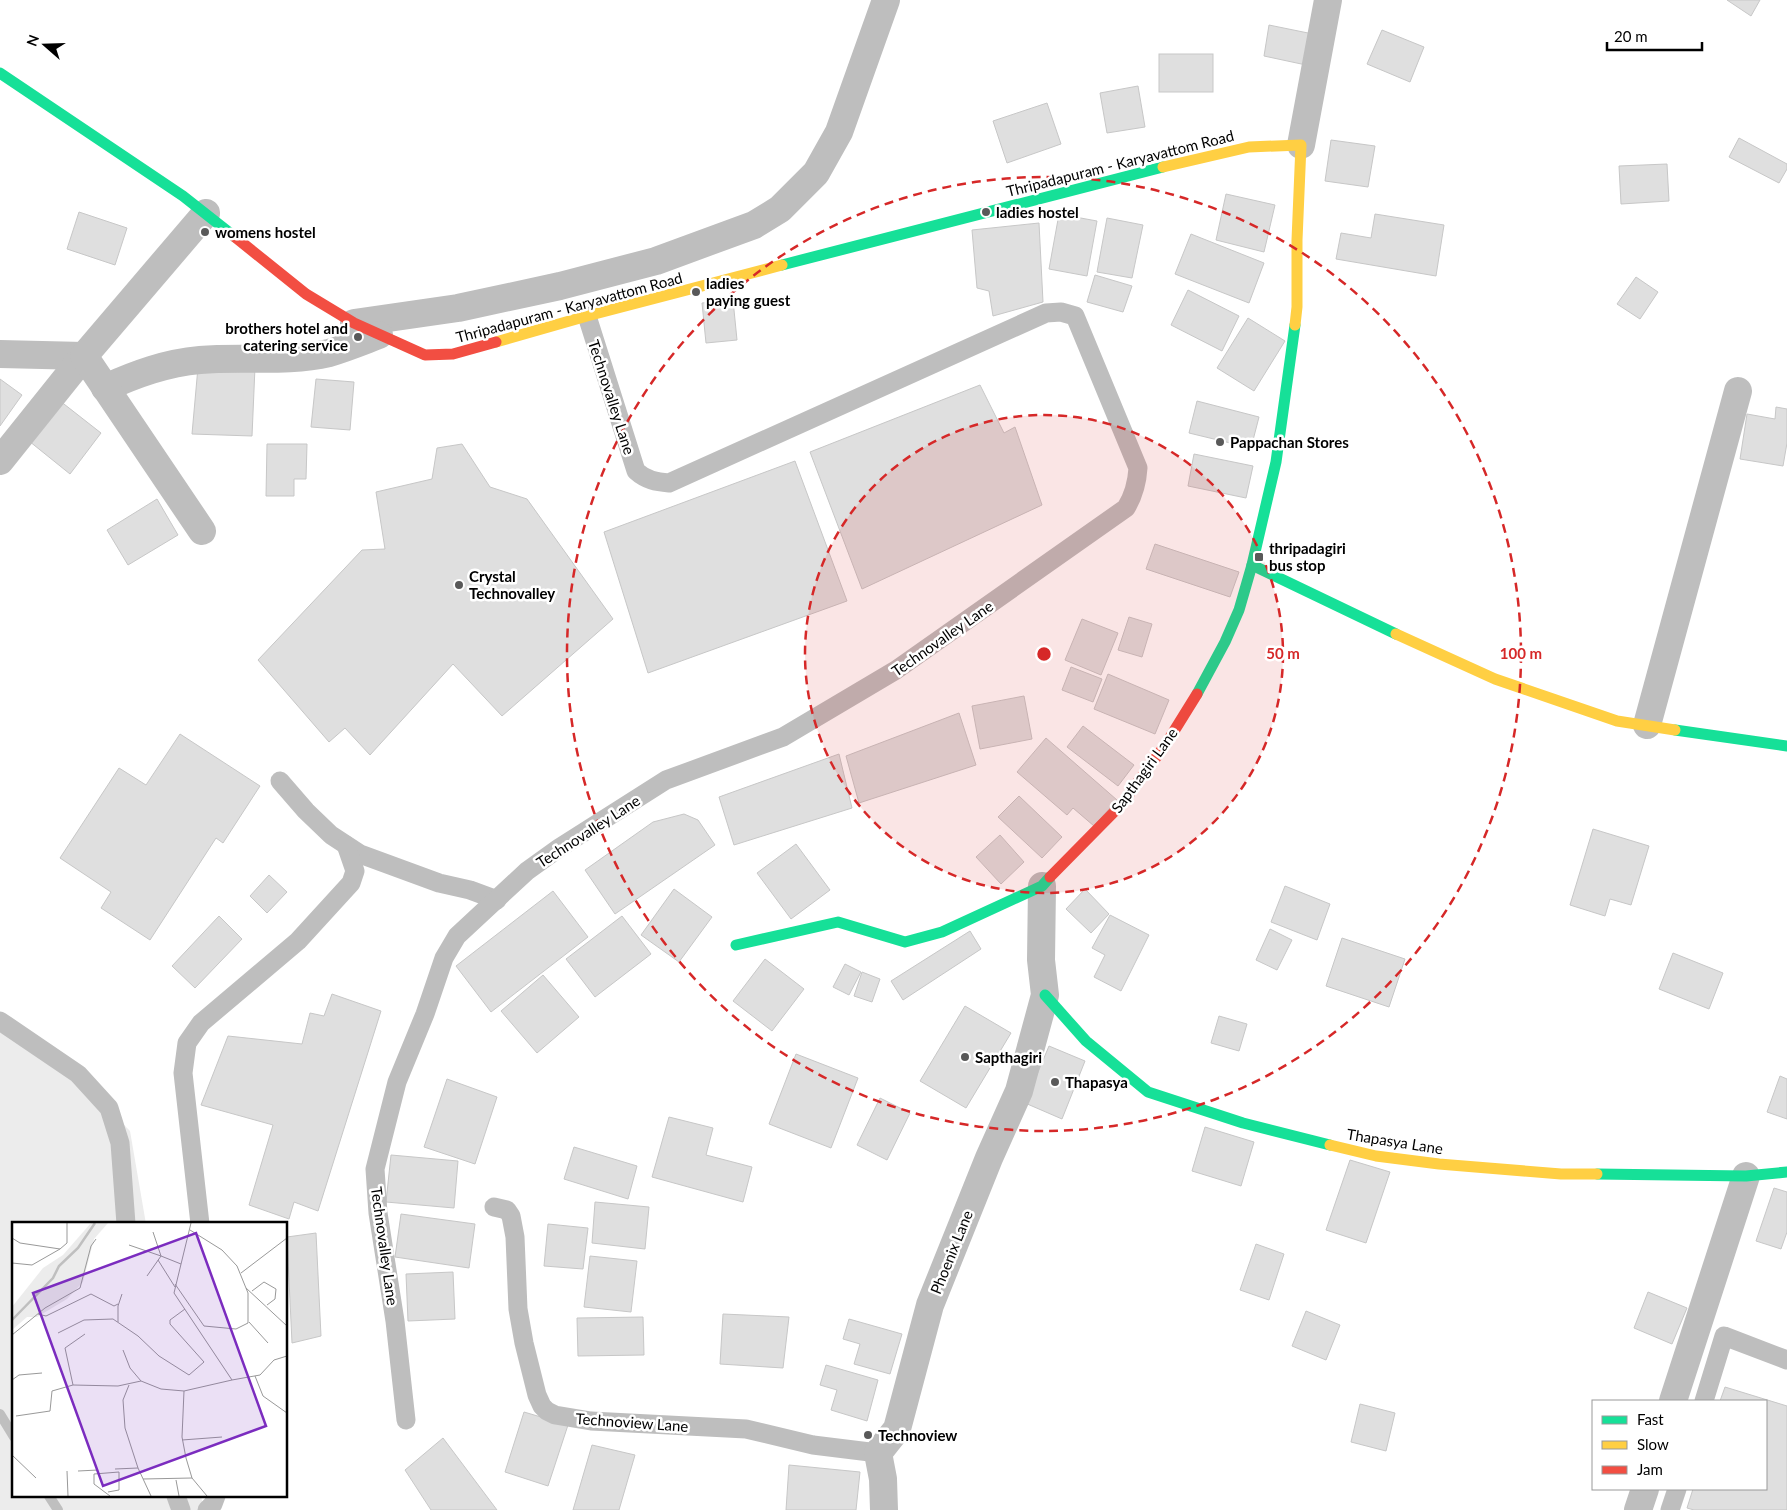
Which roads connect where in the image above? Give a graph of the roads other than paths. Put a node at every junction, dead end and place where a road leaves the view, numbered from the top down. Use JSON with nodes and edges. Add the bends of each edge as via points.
{"nodes":[{"id":1,"x":886,"y":0,"type":"edge"},
{"id":2,"x":1328,"y":0,"type":"edge"},
{"id":3,"x":0,"y":73,"type":"edge"},
{"id":4,"x":1301,"y":145,"type":"junction"},
{"id":5,"x":206,"y":213,"type":"junction"},
{"id":6,"x":586,"y":316,"type":"junction"},
{"id":7,"x":354,"y":323,"type":"junction"},
{"id":8,"x":379,"y":335,"type":"junction"},
{"id":9,"x":0,"y":354,"type":"edge"},
{"id":10,"x":84,"y":356,"type":"junction"},
{"id":11,"x":105,"y":388,"type":"junction"},
{"id":12,"x":1738,"y":391,"type":"dead end"},
{"id":13,"x":0,"y":461,"type":"edge"},
{"id":14,"x":202,"y":531,"type":"dead end"},
{"id":15,"x":1252,"y":565,"type":"junction"},
{"id":16,"x":1647,"y":725,"type":"junction"},
{"id":17,"x":1787,"y":746,"type":"edge"},
{"id":18,"x":280,"y":781,"type":"dead end"},
{"id":19,"x":346,"y":845,"type":"junction"},
{"id":20,"x":1042,"y":886,"type":"junction"},
{"id":21,"x":497,"y":900,"type":"junction"},
{"id":22,"x":736,"y":945,"type":"dead end"},
{"id":23,"x":1045,"y":995,"type":"junction"},
{"id":24,"x":0,"y":1021,"type":"edge"},
{"id":25,"x":1787,"y":1172,"type":"edge"},
{"id":26,"x":1746,"y":1176,"type":"junction"},
{"id":27,"x":494,"y":1207,"type":"dead end"},
{"id":28,"x":126,"y":1222,"type":"edge"},
{"id":29,"x":200,"y":1222,"type":"edge"},
{"id":30,"x":1787,"y":1360,"type":"edge"},
{"id":31,"x":1673,"y":1400,"type":"edge"},
{"id":32,"x":1704,"y":1400,"type":"edge"},
{"id":33,"x":406,"y":1420,"type":"dead end"},
{"id":34,"x":878,"y":1453,"type":"junction"},
{"id":35,"x":1645,"y":1490,"type":"edge"},
{"id":36,"x":1677,"y":1490,"type":"edge"},
{"id":37,"x":177,"y":1498,"type":"edge"},
{"id":38,"x":215,"y":1498,"type":"edge"},
{"id":39,"x":181,"y":1510,"type":"edge"},
{"id":40,"x":207,"y":1510,"type":"edge"},
{"id":41,"x":884,"y":1510,"type":"edge"},
{"id":42,"x":1638,"y":1510,"type":"edge"},
{"id":43,"x":1670,"y":1510,"type":"edge"}],
"edges":[{"from":1,"to":7,"type":"street","via":[[839,132],[816,173],[780,209],[754,226],[656,261],[579,281],[458,308]]},
{"from":2,"to":4,"type":"street"},
{"from":3,"to":5,"type":"main road","name":"Thripadapuram - Karyavattom Road"},
{"from":4,"to":6,"type":"main road","name":"Thripadapuram - Karyavattom Road","via":[[1249,147],[1196,159]]},
{"from":4,"to":15,"type":"main road","via":[[1297,308],[1276,462]]},
{"from":5,"to":7,"type":"main road","name":"Thripadapuram - Karyavattom Road","via":[[306,294]]},
{"from":5,"to":10,"type":"street"},
{"from":6,"to":8,"type":"main road","name":"Thripadapuram - Karyavattom Road","via":[[453,354],[425,356]]},
{"from":6,"to":21,"type":"lane","name":"Technovalley Lane","via":[[636,471],[656,482],[669,483],[1046,313],[1061,312],[1075,316],[1138,468],[1137,481],[1134,495],[1126,508],[896,670],[783,737],[666,780],[526,871]]},
{"from":7,"to":8,"type":"main road","name":"Thripadapuram - Karyavattom Road"},
{"from":8,"to":11,"type":"street","via":[[329,353],[278,359],[200,360],[165,366],[138,373]]},
{"from":9,"to":10,"type":"street"},
{"from":10,"to":11,"type":"street"},
{"from":10,"to":13,"type":"street"},
{"from":11,"to":14,"type":"street"},
{"from":12,"to":16,"type":"street"},
{"from":15,"to":16,"type":"main road","via":[[1495,679],[1617,721]]},
{"from":15,"to":20,"type":"main road","name":"Sapthagiri Lane","via":[[1239,610],[1224,642],[1166,744],[1122,805]]},
{"from":16,"to":17,"type":"main road"},
{"from":18,"to":19,"type":"lane","via":[[324,829]]},
{"from":19,"to":21,"type":"lane","via":[[360,854],[431,880]]},
{"from":19,"to":29,"type":"lane","via":[[355,871],[351,883],[298,941],[201,1023],[188,1043],[183,1073]]},
{"from":20,"to":22,"type":"main road","via":[[942,932],[905,942],[838,922]]},
{"from":20,"to":23,"type":"street","via":[[1041,960]]},
{"from":21,"to":33,"type":"lane","name":"Technovalley Lane","via":[[457,936],[444,958],[397,1082],[375,1169]]},
{"from":23,"to":26,"type":"main road","name":"Thapasya Lane","via":[[1086,1041],[1148,1092],[1243,1123],[1376,1156],[1439,1164],[1561,1174]]},
{"from":23,"to":34,"type":"street","name":"Phoenix Lane","via":[[1019,1091],[930,1305],[897,1429]]},
{"from":24,"to":28,"type":"lane","via":[[78,1074],[109,1108],[120,1143]]},
{"from":25,"to":26,"type":"main road","name":"Thapasya Lane"},
{"from":26,"to":31,"type":"street"},
{"from":27,"to":34,"type":"lane","name":"Technoview Lane","via":[[506,1210],[511,1216],[518,1309],[527,1359],[537,1395],[547,1410],[555,1415],[591,1421],[746,1428],[813,1445]]},
{"from":30,"to":32,"type":"lane","via":[[1724,1336]]},
{"from":34,"to":41,"type":"street"},
{"from":35,"to":42,"type":"street"},
{"from":36,"to":43,"type":"lane"},
{"from":37,"to":39,"type":"lane"},
{"from":38,"to":40,"type":"lane"}]}
